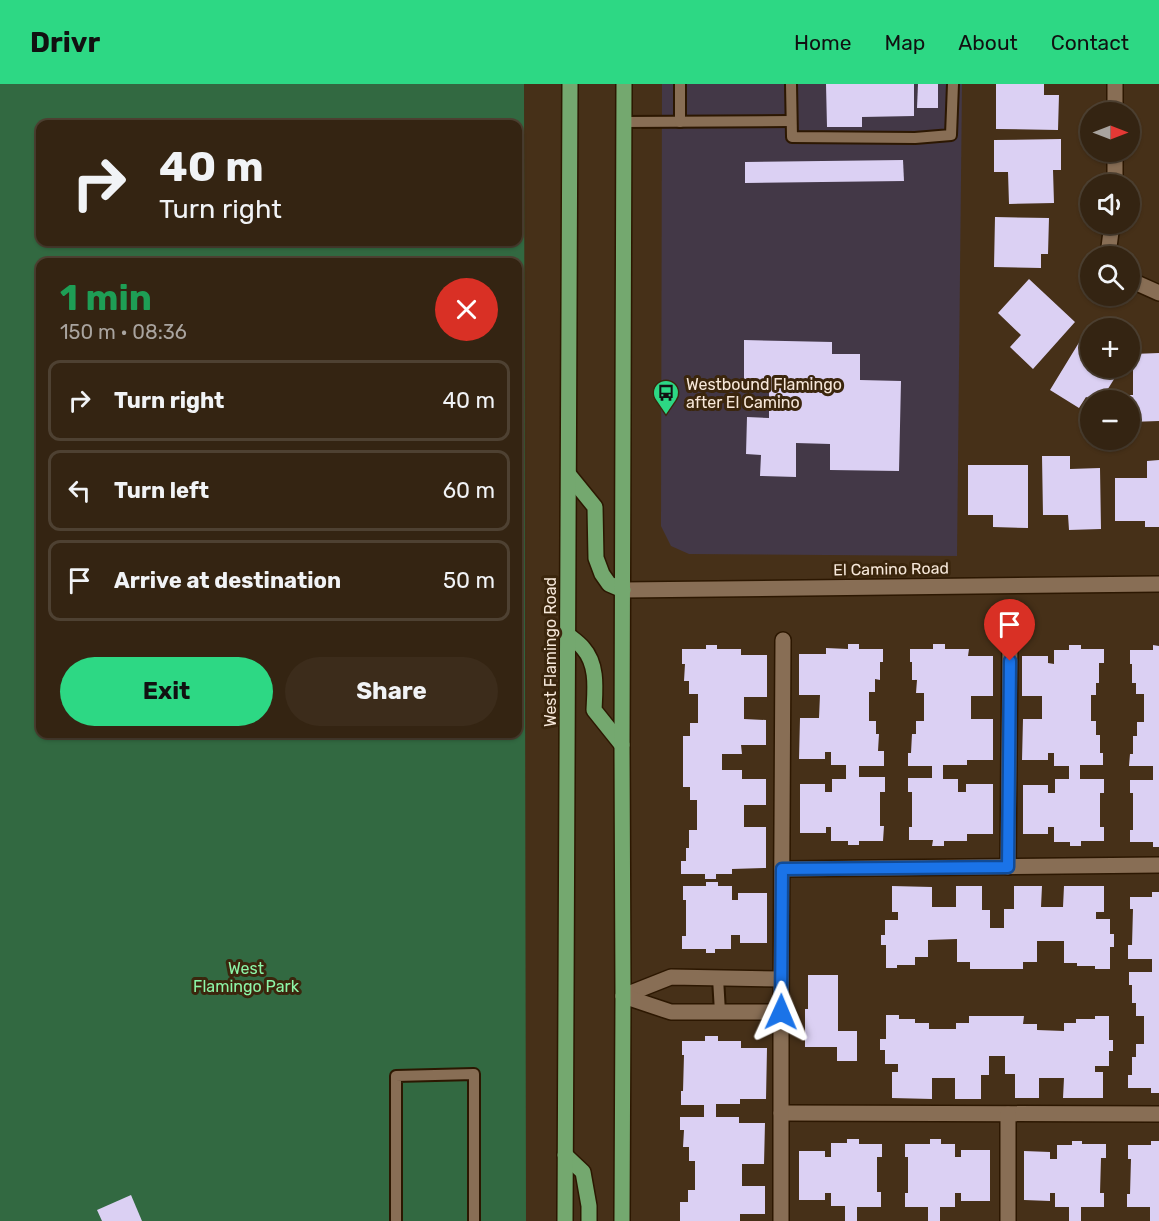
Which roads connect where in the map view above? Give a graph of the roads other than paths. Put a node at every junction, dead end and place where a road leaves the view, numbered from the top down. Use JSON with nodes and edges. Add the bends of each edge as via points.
{"nodes":[{"id":1,"x":570,"y":84,"type":"edge"},
{"id":2,"x":624,"y":84,"type":"edge"},
{"id":3,"x":680,"y":84,"type":"edge"},
{"id":4,"x":791,"y":84,"type":"edge"},
{"id":5,"x":953,"y":84,"type":"edge"},
{"id":6,"x":1115,"y":84,"type":"edge"},
{"id":7,"x":1115,"y":102,"type":"edge"},
{"id":8,"x":680,"y":122,"type":"junction"},
{"id":9,"x":791,"y":122,"type":"junction"},
{"id":10,"x":624,"y":123,"type":"junction"},
{"id":11,"x":1140,"y":284,"type":"edge"},
{"id":12,"x":1159,"y":293,"type":"edge"},
{"id":13,"x":569,"y":476,"type":"junction"},
{"id":14,"x":1159,"y":584,"type":"edge"},
{"id":15,"x":623,"y":590,"type":"junction"},
{"id":16,"x":568,"y":635,"type":"junction"},
{"id":17,"x":1010,"y":638,"type":"dead end"},
{"id":18,"x":783,"y":640,"type":"dead end"},
{"id":19,"x":622,"y":745,"type":"junction"},
{"id":20,"x":1159,"y":865,"type":"edge"},
{"id":21,"x":1008,"y":867,"type":"junction"},
{"id":22,"x":782,"y":869,"type":"junction"},
{"id":23,"x":718,"y":978,"type":"junction"},
{"id":24,"x":781,"y":979,"type":"junction"},
{"id":25,"x":623,"y":996,"type":"junction"},
{"id":26,"x":720,"y":1012,"type":"junction"},
{"id":27,"x":781,"y":1012,"type":"junction"},
{"id":28,"x":781,"y":1113,"type":"junction"},
{"id":29,"x":1008,"y":1114,"type":"junction"},
{"id":30,"x":1159,"y":1114,"type":"edge"},
{"id":31,"x":565,"y":1155,"type":"junction"},
{"id":32,"x":396,"y":1221,"type":"edge"},
{"id":33,"x":474,"y":1221,"type":"edge"},
{"id":34,"x":565,"y":1221,"type":"edge"},
{"id":35,"x":589,"y":1221,"type":"edge"},
{"id":36,"x":622,"y":1221,"type":"edge"},
{"id":37,"x":782,"y":1221,"type":"edge"},
{"id":38,"x":1008,"y":1221,"type":"edge"}],
"edges":[{"from":1,"to":13,"type":"main road","name":"West Flamingo Road"},
{"from":2,"to":10,"type":"main road"},
{"from":3,"to":8,"type":"lane"},
{"from":4,"to":9,"type":"lane"},
{"from":5,"to":9,"type":"lane","via":[[951,135],[792,137]]},
{"from":6,"to":7,"type":"street"},
{"from":8,"to":9,"type":"lane"},
{"from":8,"to":10,"type":"lane"},
{"from":10,"to":15,"type":"main road"},
{"from":11,"to":12,"type":"street"},
{"from":13,"to":15,"type":"main road","via":[[595,507],[596,558],[602,574],[609,584]]},
{"from":13,"to":16,"type":"main road","name":"West Flamingo Road"},
{"from":14,"to":15,"type":"street","name":"El Camino Road"},
{"from":15,"to":19,"type":"main road"},
{"from":16,"to":19,"type":"main road","via":[[593,662],[594,710]]},
{"from":16,"to":31,"type":"main road","name":"West Flamingo Road"},
{"from":17,"to":21,"type":"street"},
{"from":18,"to":22,"type":"street"},
{"from":19,"to":25,"type":"main road"},
{"from":20,"to":21,"type":"street"},
{"from":21,"to":22,"type":"street"},
{"from":22,"to":24,"type":"street"},
{"from":23,"to":24,"type":"street"},
{"from":23,"to":25,"type":"street","via":[[671,977]]},
{"from":23,"to":26,"type":"lane"},
{"from":24,"to":27,"type":"street"},
{"from":25,"to":26,"type":"street","via":[[672,1012]]},
{"from":25,"to":36,"type":"main road"},
{"from":26,"to":27,"type":"street"},
{"from":27,"to":28,"type":"street"},
{"from":28,"to":29,"type":"street"},
{"from":28,"to":37,"type":"street"},
{"from":29,"to":30,"type":"street"},
{"from":29,"to":38,"type":"street"},
{"from":31,"to":34,"type":"main road","name":"West Flamingo Road"},
{"from":31,"to":35,"type":"main road","via":[[583,1172]]},
{"from":32,"to":33,"type":"lane","via":[[396,1076],[474,1074]]}]}
